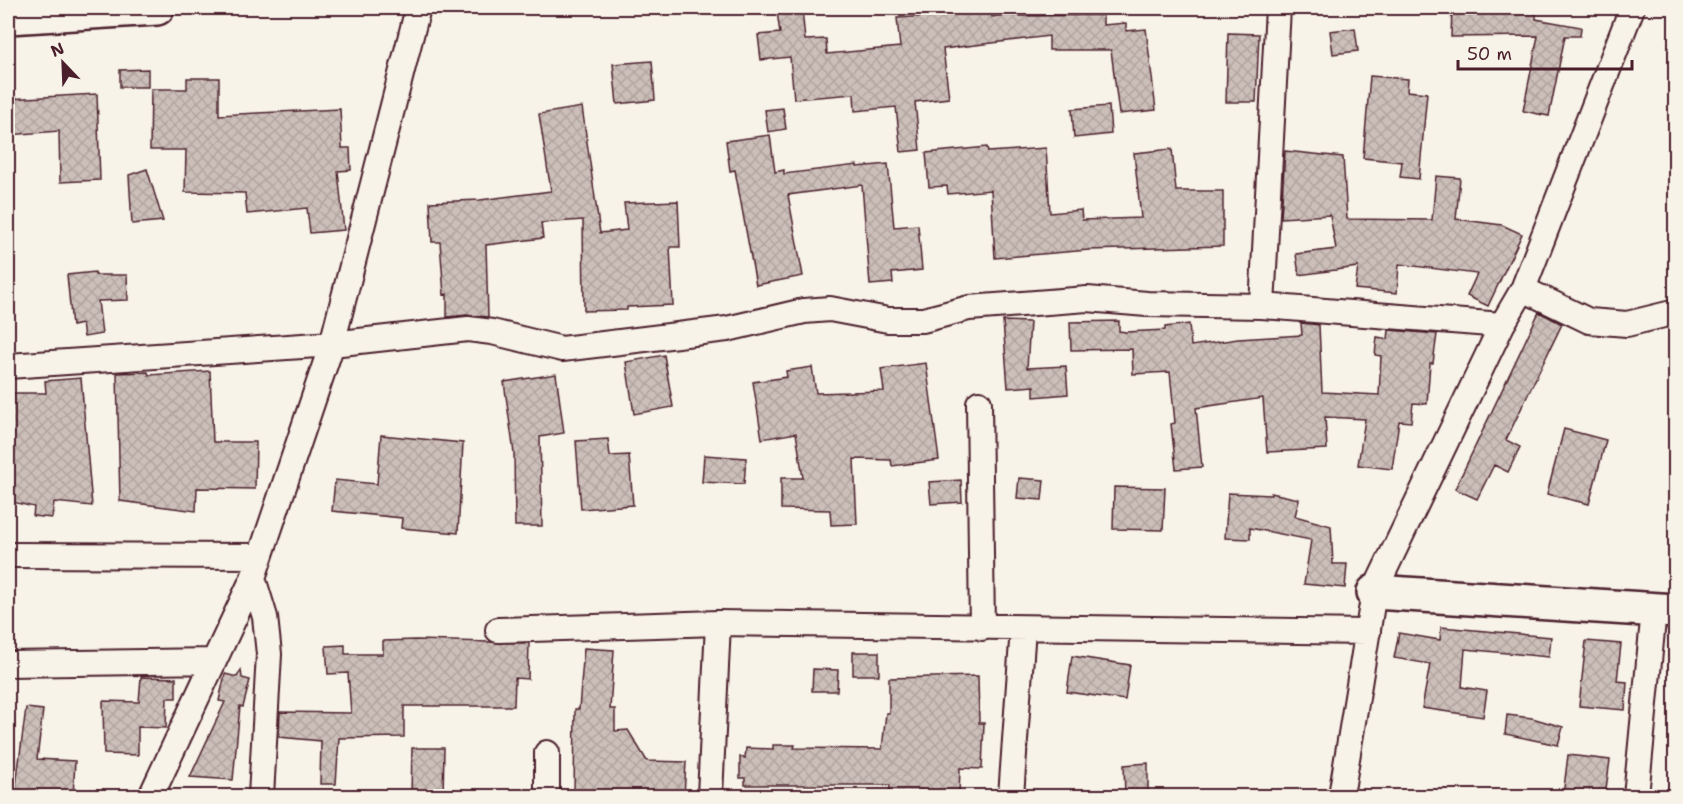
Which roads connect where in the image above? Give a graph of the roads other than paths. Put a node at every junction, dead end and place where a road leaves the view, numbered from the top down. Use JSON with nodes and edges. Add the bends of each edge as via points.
{"nodes":[{"id":1,"x":157,"y":8,"type":"edge"},
{"id":2,"x":418,"y":8,"type":"edge"},
{"id":3,"x":1278,"y":8,"type":"edge"},
{"id":4,"x":1632,"y":8,"type":"edge"},
{"id":5,"x":8,"y":17,"type":"edge"},
{"id":6,"x":1524,"y":289,"type":"junction"},
{"id":7,"x":1262,"y":306,"type":"junction"},
{"id":8,"x":1676,"y":312,"type":"edge"},
{"id":9,"x":1502,"y":325,"type":"junction"},
{"id":10,"x":332,"y":344,"type":"junction"},
{"id":11,"x":8,"y":366,"type":"edge"},
{"id":12,"x":979,"y":403,"type":"dead end"},
{"id":13,"x":8,"y":555,"type":"edge"},
{"id":14,"x":256,"y":567,"type":"junction"},
{"id":15,"x":1374,"y":592,"type":"junction"},
{"id":16,"x":1665,"y":611,"type":"edge"},
{"id":17,"x":718,"y":623,"type":"junction"},
{"id":18,"x":982,"y":628,"type":"junction"},
{"id":19,"x":1023,"y":628,"type":"junction"},
{"id":20,"x":498,"y":630,"type":"dead end"},
{"id":21,"x":1368,"y":632,"type":"junction"},
{"id":22,"x":214,"y":661,"type":"junction"},
{"id":23,"x":8,"y":664,"type":"edge"},
{"id":24,"x":547,"y":753,"type":"dead end"},
{"id":25,"x":151,"y":796,"type":"edge"},
{"id":26,"x":261,"y":796,"type":"edge"},
{"id":27,"x":548,"y":796,"type":"edge"},
{"id":28,"x":710,"y":796,"type":"edge"},
{"id":29,"x":1011,"y":796,"type":"edge"},
{"id":30,"x":1341,"y":796,"type":"edge"},
{"id":31,"x":1636,"y":796,"type":"edge"}],
"edges":[{"from":1,"to":5,"type":"street"},
{"from":2,"to":10,"type":"street"},
{"from":3,"to":7,"type":"street"},
{"from":4,"to":6,"type":"street"},
{"from":6,"to":8,"type":"street","via":[[1589,321],[1627,324]]},
{"from":6,"to":9,"type":"street"},
{"from":7,"to":9,"type":"street"},
{"from":7,"to":10,"type":"street","via":[[1087,299],[969,308],[923,320],[888,320],[830,309],[727,329],[562,349],[468,329]]},
{"from":9,"to":15,"type":"street"},
{"from":10,"to":11,"type":"street"},
{"from":10,"to":14,"type":"street"},
{"from":12,"to":18,"type":"street"},
{"from":13,"to":14,"type":"street"},
{"from":14,"to":22,"type":"street"},
{"from":14,"to":26,"type":"street","via":[[269,654]]},
{"from":15,"to":16,"type":"street"},
{"from":15,"to":21,"type":"street"},
{"from":16,"to":31,"type":"street"},
{"from":17,"to":18,"type":"street"},
{"from":17,"to":20,"type":"street"},
{"from":17,"to":28,"type":"street"},
{"from":18,"to":19,"type":"street"},
{"from":19,"to":21,"type":"street"},
{"from":19,"to":29,"type":"street"},
{"from":21,"to":30,"type":"street"},
{"from":22,"to":23,"type":"street"},
{"from":22,"to":25,"type":"street"},
{"from":24,"to":27,"type":"street"}]}
